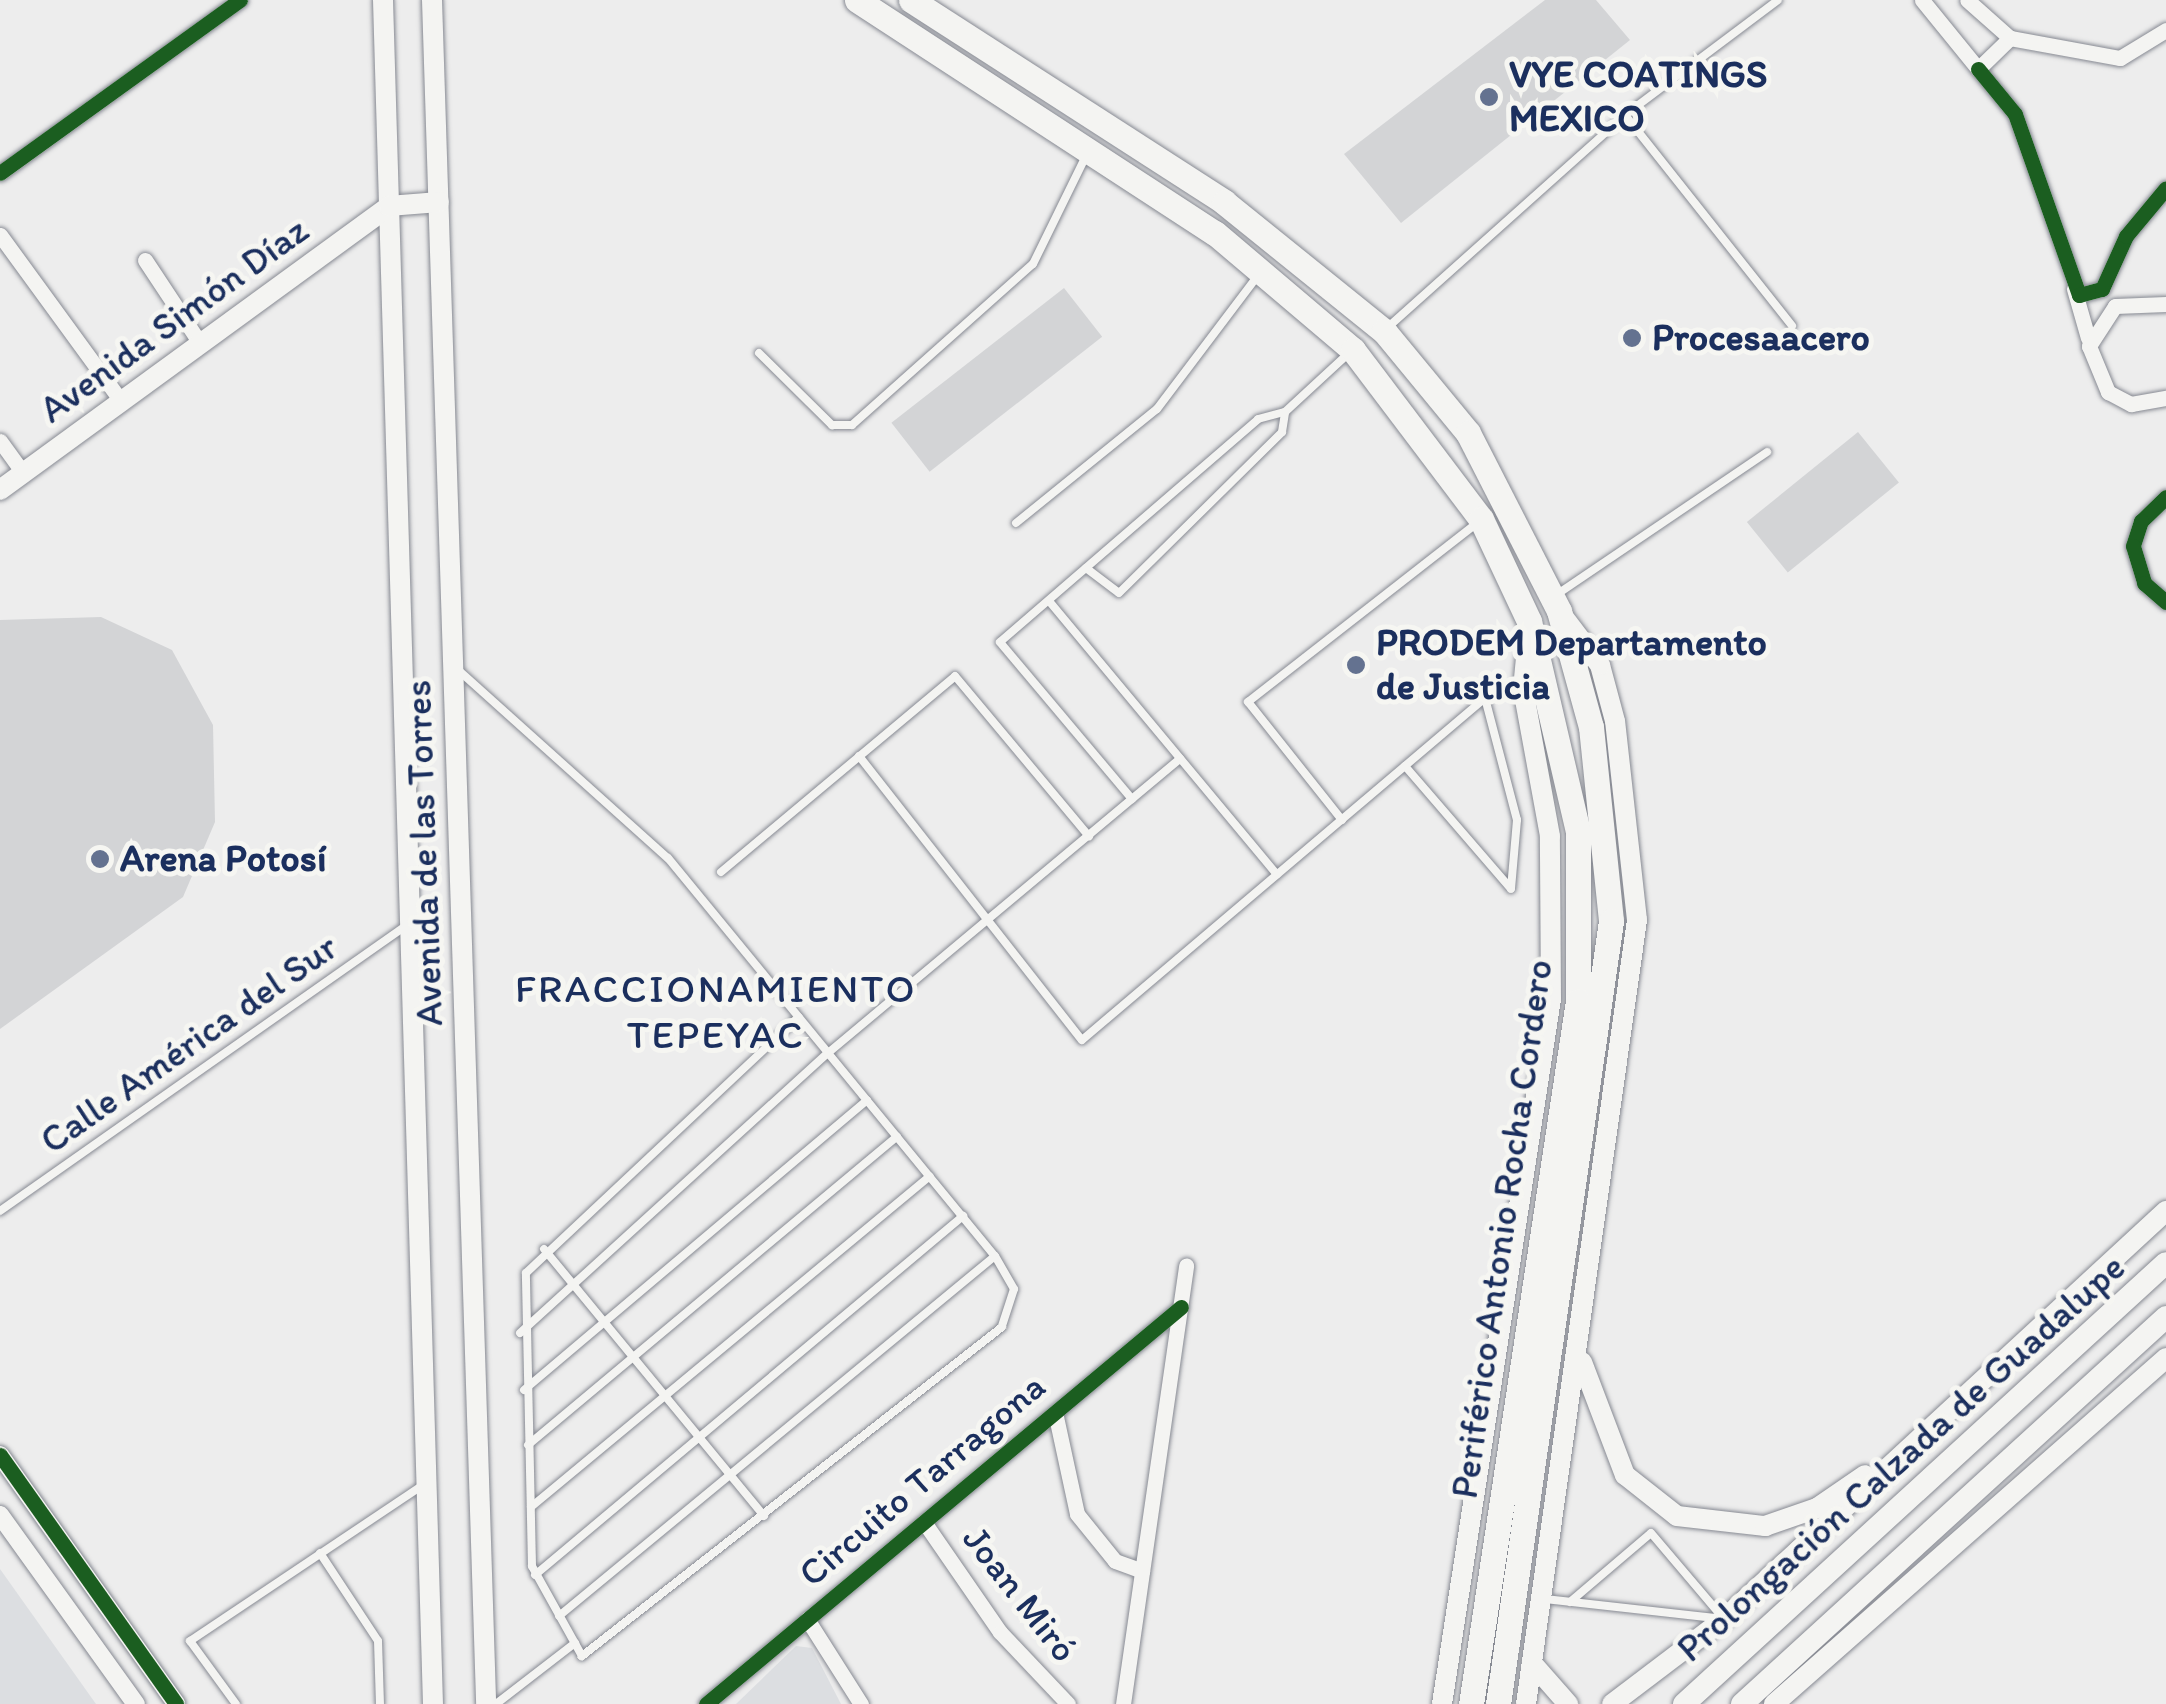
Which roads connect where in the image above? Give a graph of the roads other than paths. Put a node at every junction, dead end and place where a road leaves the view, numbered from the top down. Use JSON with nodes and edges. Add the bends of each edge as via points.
{"nodes":[{"id":1,"x":240,"y":0,"type":"edge"},
{"id":2,"x":384,"y":0,"type":"edge"},
{"id":3,"x":432,"y":0,"type":"edge"},
{"id":4,"x":858,"y":0,"type":"edge"},
{"id":5,"x":911,"y":0,"type":"edge"},
{"id":6,"x":1778,"y":0,"type":"edge"},
{"id":7,"x":1922,"y":0,"type":"edge"},
{"id":8,"x":1966,"y":0,"type":"edge"},
{"id":9,"x":2166,"y":30,"type":"edge"},
{"id":10,"x":2010,"y":38,"type":"junction"},
{"id":11,"x":1978,"y":68,"type":"junction"},
{"id":12,"x":1626,"y":114,"type":"junction"},
{"id":13,"x":1090,"y":150,"type":"junction"},
{"id":14,"x":0,"y":172,"type":"edge"},
{"id":15,"x":2166,"y":188,"type":"edge"},
{"id":16,"x":439,"y":202,"type":"junction"},
{"id":17,"x":390,"y":206,"type":"junction"},
{"id":18,"x":0,"y":235,"type":"edge"},
{"id":19,"x":145,"y":260,"type":"dead end"},
{"id":20,"x":1261,"y":271,"type":"junction"},
{"id":21,"x":2108,"y":278,"type":"junction"},
{"id":22,"x":2074,"y":289,"type":"junction"},
{"id":23,"x":2140,"y":298,"type":"junction"},
{"id":24,"x":2166,"y":304,"type":"edge"},
{"id":25,"x":1792,"y":326,"type":"dead end"},
{"id":26,"x":1384,"y":330,"type":"junction"},
{"id":27,"x":200,"y":342,"type":"junction"},
{"id":28,"x":2090,"y":346,"type":"junction"},
{"id":29,"x":1354,"y":350,"type":"junction"},
{"id":30,"x":759,"y":353,"type":"dead end"},
{"id":31,"x":2166,"y":398,"type":"edge"},
{"id":32,"x":121,"y":401,"type":"junction"},
{"id":33,"x":1285,"y":412,"type":"junction"},
{"id":34,"x":0,"y":441,"type":"edge"},
{"id":35,"x":1767,"y":452,"type":"dead end"},
{"id":36,"x":23,"y":473,"type":"junction"},
{"id":37,"x":0,"y":490,"type":"edge"},
{"id":38,"x":2166,"y":498,"type":"edge"},
{"id":39,"x":1481,"y":519,"type":"junction"},
{"id":40,"x":1016,"y":523,"type":"dead end"},
{"id":41,"x":1086,"y":568,"type":"junction"},
{"id":42,"x":1048,"y":600,"type":"junction"},
{"id":43,"x":2166,"y":602,"type":"edge"},
{"id":44,"x":1555,"y":604,"type":"junction"},
{"id":45,"x":1529,"y":620,"type":"junction"},
{"id":46,"x":454,"y":666,"type":"junction"},
{"id":47,"x":859,"y":756,"type":"junction"},
{"id":48,"x":1180,"y":759,"type":"junction"},
{"id":49,"x":1405,"y":766,"type":"junction"},
{"id":50,"x":1132,"y":799,"type":"junction"},
{"id":51,"x":1342,"y":820,"type":"junction"},
{"id":52,"x":1088,"y":836,"type":"junction"},
{"id":53,"x":720,"y":872,"type":"dead end"},
{"id":54,"x":1277,"y":874,"type":"junction"},
{"id":55,"x":987,"y":920,"type":"junction"},
{"id":56,"x":410,"y":922,"type":"junction"},
{"id":57,"x":799,"y":1018,"type":"junction"},
{"id":58,"x":828,"y":1053,"type":"junction"},
{"id":59,"x":867,"y":1100,"type":"junction"},
{"id":60,"x":897,"y":1136,"type":"junction"},
{"id":61,"x":930,"y":1176,"type":"junction"},
{"id":62,"x":0,"y":1211,"type":"edge"},
{"id":63,"x":2166,"y":1211,"type":"edge"},
{"id":64,"x":963,"y":1216,"type":"junction"},
{"id":65,"x":544,"y":1248,"type":"junction"},
{"id":66,"x":996,"y":1256,"type":"junction"},
{"id":67,"x":2166,"y":1263,"type":"edge"},
{"id":68,"x":1186,"y":1266,"type":"dead end"},
{"id":69,"x":574,"y":1284,"type":"junction"},
{"id":70,"x":1181,"y":1307,"type":"junction"},
{"id":71,"x":2166,"y":1317,"type":"edge"},
{"id":72,"x":604,"y":1319,"type":"junction"},
{"id":73,"x":520,"y":1332,"type":"junction"},
{"id":74,"x":1579,"y":1352,"type":"junction"},
{"id":75,"x":634,"y":1355,"type":"junction"},
{"id":76,"x":2166,"y":1358,"type":"edge"},
{"id":77,"x":524,"y":1390,"type":"junction"},
{"id":78,"x":666,"y":1396,"type":"junction"},
{"id":79,"x":1056,"y":1412,"type":"junction"},
{"id":80,"x":1924,"y":1434,"type":"junction"},
{"id":81,"x":700,"y":1436,"type":"junction"},
{"id":82,"x":528,"y":1445,"type":"junction"},
{"id":83,"x":0,"y":1455,"type":"edge"},
{"id":84,"x":732,"y":1476,"type":"junction"},
{"id":85,"x":427,"y":1482,"type":"junction"},
{"id":86,"x":531,"y":1507,"type":"junction"},
{"id":87,"x":0,"y":1515,"type":"edge"},
{"id":88,"x":764,"y":1516,"type":"junction"},
{"id":89,"x":924,"y":1522,"type":"junction"},
{"id":90,"x":320,"y":1554,"type":"junction"},
{"id":91,"x":1142,"y":1571,"type":"junction"},
{"id":92,"x":534,"y":1575,"type":"junction"},
{"id":93,"x":1541,"y":1598,"type":"junction"},
{"id":94,"x":1570,"y":1602,"type":"junction"},
{"id":95,"x":559,"y":1616,"type":"junction"},
{"id":96,"x":807,"y":1619,"type":"junction"},
{"id":97,"x":1724,"y":1619,"type":"junction"},
{"id":98,"x":574,"y":1643,"type":"junction"},
{"id":99,"x":1532,"y":1663,"type":"junction"},
{"id":100,"x":1445,"y":1699,"type":"edge"},
{"id":101,"x":1612,"y":1703,"type":"edge"},
{"id":102,"x":136,"y":1704,"type":"edge"},
{"id":103,"x":176,"y":1704,"type":"edge"},
{"id":104,"x":236,"y":1704,"type":"edge"},
{"id":105,"x":380,"y":1704,"type":"edge"},
{"id":106,"x":433,"y":1704,"type":"edge"},
{"id":107,"x":486,"y":1704,"type":"edge"},
{"id":108,"x":496,"y":1704,"type":"edge"},
{"id":109,"x":707,"y":1704,"type":"edge"},
{"id":110,"x":862,"y":1704,"type":"edge"},
{"id":111,"x":1068,"y":1704,"type":"edge"},
{"id":112,"x":1123,"y":1704,"type":"edge"},
{"id":113,"x":1470,"y":1704,"type":"edge"},
{"id":114,"x":1498,"y":1704,"type":"edge"},
{"id":115,"x":1526,"y":1704,"type":"edge"},
{"id":116,"x":1568,"y":1704,"type":"edge"},
{"id":117,"x":1684,"y":1704,"type":"edge"},
{"id":118,"x":1742,"y":1704,"type":"edge"},
{"id":119,"x":1774,"y":1704,"type":"edge"}],
"edges":[{"from":1,"to":14,"type":"street"},
{"from":2,"to":17,"type":"main road","name":"Avenida de las Torres"},
{"from":3,"to":16,"type":"main road","name":"Avenida de las Torres"},
{"from":4,"to":13,"type":"highway","name":"Periférico Antonio Rocha Cordero"},
{"from":5,"to":26,"type":"highway","name":"Periférico Antonio Rocha Cordero","via":[[1224,202]]},
{"from":6,"to":12,"type":"lane"},
{"from":7,"to":11,"type":"street"},
{"from":8,"to":10,"type":"street"},
{"from":9,"to":10,"type":"street","via":[[2120,58]]},
{"from":10,"to":11,"type":"street"},
{"from":11,"to":22,"type":"street","via":[[2027,142]]},
{"from":12,"to":25,"type":"lane"},
{"from":12,"to":26,"type":"lane"},
{"from":13,"to":20,"type":"highway","name":"Periférico Antonio Rocha Cordero"},
{"from":13,"to":30,"type":"lane","via":[[1033,264],[852,425],[832,426]]},
{"from":15,"to":21,"type":"street","via":[[2126,236]]},
{"from":16,"to":17,"type":"main road"},
{"from":16,"to":46,"type":"main road","name":"Avenida de las Torres"},
{"from":17,"to":27,"type":"main road","name":"Avenida Simón Díaz"},
{"from":17,"to":56,"type":"main road","name":"Avenida de las Torres"},
{"from":18,"to":32,"type":"street"},
{"from":19,"to":27,"type":"street"},
{"from":20,"to":29,"type":"highway","name":"Periférico Antonio Rocha Cordero"},
{"from":20,"to":40,"type":"lane","via":[[1157,408]]},
{"from":21,"to":22,"type":"street","via":[[2088,296]]},
{"from":21,"to":23,"type":"street","via":[[2118,295]]},
{"from":22,"to":28,"type":"street"},
{"from":23,"to":24,"type":"street"},
{"from":23,"to":28,"type":"street","via":[[2104,314]]},
{"from":26,"to":44,"type":"highway","name":"Periférico Antonio Rocha Cordero","via":[[1468,433]]},
{"from":27,"to":32,"type":"main road","name":"Avenida Simón Díaz"},
{"from":28,"to":31,"type":"street","via":[[2108,392],[2131,404]]},
{"from":29,"to":33,"type":"lane"},
{"from":29,"to":39,"type":"highway","name":"Periférico Antonio Rocha Cordero"},
{"from":32,"to":36,"type":"main road","name":"Avenida Simón Díaz"},
{"from":33,"to":41,"type":"lane","via":[[1258,420]]},
{"from":33,"to":41,"type":"lane","via":[[1282,432],[1119,593]]},
{"from":34,"to":36,"type":"street"},
{"from":35,"to":44,"type":"lane"},
{"from":36,"to":37,"type":"main road","name":"Avenida Simón Díaz"},
{"from":38,"to":43,"type":"street","via":[[2140,521],[2133,546],[2144,583]]},
{"from":39,"to":45,"type":"highway","name":"Periférico Antonio Rocha Cordero"},
{"from":39,"to":51,"type":"lane","via":[[1248,702]]},
{"from":41,"to":42,"type":"lane"},
{"from":42,"to":48,"type":"lane"},
{"from":42,"to":50,"type":"lane","via":[[1000,642]]},
{"from":44,"to":74,"type":"main road","via":[[1600,665],[1615,721],[1637,920]]},
{"from":44,"to":114,"type":"highway","name":"Periférico Antonio Rocha Cordero","via":[[1577,672],[1607,828],[1606,1003]]},
{"from":45,"to":100,"type":"main road","via":[[1523,689],[1550,836],[1551,999]]},
{"from":45,"to":113,"type":"highway","name":"Periférico Antonio Rocha Cordero","via":[[1578,832],[1578,1001]]},
{"from":46,"to":57,"type":"lane","via":[[668,858]]},
{"from":46,"to":107,"type":"main road","name":"Avenida de las Torres"},
{"from":47,"to":52,"type":"lane","via":[[955,676]]},
{"from":47,"to":53,"type":"lane"},
{"from":47,"to":55,"type":"lane"},
{"from":48,"to":50,"type":"lane"},
{"from":48,"to":54,"type":"lane"},
{"from":49,"to":49,"type":"lane","via":[[1485,698],[1517,820],[1512,889]]},
{"from":49,"to":51,"type":"lane"},
{"from":50,"to":52,"type":"lane"},
{"from":51,"to":54,"type":"lane"},
{"from":52,"to":55,"type":"lane"},
{"from":54,"to":55,"type":"lane","via":[[1082,1040]]},
{"from":55,"to":58,"type":"lane"},
{"from":56,"to":62,"type":"lane","name":"Calle América del Sur"},
{"from":56,"to":85,"type":"main road","name":"Avenida de las Torres"},
{"from":57,"to":58,"type":"lane"},
{"from":57,"to":65,"type":"lane"},
{"from":58,"to":59,"type":"lane"},
{"from":58,"to":69,"type":"lane"},
{"from":59,"to":60,"type":"lane"},
{"from":59,"to":72,"type":"lane"},
{"from":60,"to":61,"type":"lane"},
{"from":60,"to":75,"type":"lane"},
{"from":61,"to":64,"type":"lane"},
{"from":61,"to":78,"type":"lane"},
{"from":63,"to":80,"type":"main road"},
{"from":64,"to":66,"type":"lane"},
{"from":64,"to":81,"type":"lane"},
{"from":65,"to":69,"type":"lane"},
{"from":65,"to":73,"type":"lane","via":[[526,1273]]},
{"from":66,"to":84,"type":"lane"},
{"from":66,"to":88,"type":"lane","via":[[1014,1289],[1002,1327]]},
{"from":67,"to":117,"type":"main road","name":"Prolongación Calzada de Guadalupe"},
{"from":68,"to":70,"type":"street"},
{"from":69,"to":72,"type":"lane"},
{"from":69,"to":73,"type":"lane"},
{"from":70,"to":79,"type":"street","name":"Circuito Tarragona"},
{"from":70,"to":91,"type":"street"},
{"from":71,"to":118,"type":"main road","name":"Prolongación Calzada de Guadalupe"},
{"from":72,"to":75,"type":"lane"},
{"from":72,"to":77,"type":"lane"},
{"from":73,"to":77,"type":"lane"},
{"from":74,"to":80,"type":"main road","via":[[1625,1476],[1678,1516],[1717,1526],[1764,1526],[1817,1508]]},
{"from":74,"to":93,"type":"main road"},
{"from":75,"to":78,"type":"lane"},
{"from":75,"to":82,"type":"lane"},
{"from":76,"to":119,"type":"main road"},
{"from":77,"to":82,"type":"lane"},
{"from":78,"to":81,"type":"lane"},
{"from":78,"to":86,"type":"lane"},
{"from":79,"to":89,"type":"street","name":"Circuito Tarragona"},
{"from":79,"to":91,"type":"street","via":[[1077,1514],[1115,1561]]},
{"from":80,"to":97,"type":"main road"},
{"from":81,"to":84,"type":"lane"},
{"from":81,"to":92,"type":"lane"},
{"from":82,"to":86,"type":"lane"},
{"from":83,"to":103,"type":"street"},
{"from":84,"to":88,"type":"lane"},
{"from":84,"to":95,"type":"lane"},
{"from":85,"to":90,"type":"lane"},
{"from":85,"to":106,"type":"main road","name":"Avenida de las Torres"},
{"from":86,"to":92,"type":"lane"},
{"from":87,"to":102,"type":"street"},
{"from":88,"to":98,"type":"lane","via":[[589,1656]]},
{"from":89,"to":96,"type":"street","name":"Circuito Tarragona"},
{"from":89,"to":111,"type":"street","name":"Joan Miró","via":[[1000,1632]]},
{"from":90,"to":104,"type":"lane","via":[[190,1641]]},
{"from":90,"to":105,"type":"lane","via":[[378,1641]]},
{"from":91,"to":112,"type":"street"},
{"from":92,"to":95,"type":"lane"},
{"from":93,"to":94,"type":"lane"},
{"from":93,"to":99,"type":"main road"},
{"from":94,"to":97,"type":"lane"},
{"from":94,"to":97,"type":"lane","via":[[1651,1533]]},
{"from":95,"to":98,"type":"lane"},
{"from":96,"to":109,"type":"street","name":"Circuito Tarragona"},
{"from":96,"to":110,"type":"street"},
{"from":97,"to":101,"type":"main road"},
{"from":98,"to":108,"type":"lane"},
{"from":99,"to":115,"type":"main road"},
{"from":99,"to":116,"type":"main road"}]}
